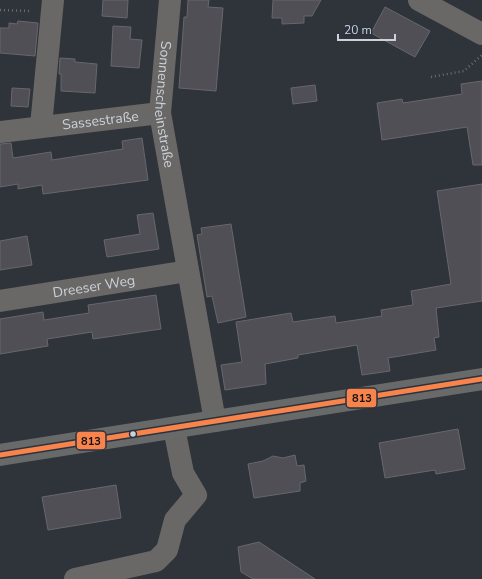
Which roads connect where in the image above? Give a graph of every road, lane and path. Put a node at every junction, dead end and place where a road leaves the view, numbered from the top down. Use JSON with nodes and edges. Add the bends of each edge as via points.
{"nodes":[{"id":1,"x":170,"y":0,"type":"edge"},
{"id":2,"x":419,"y":0,"type":"edge"},
{"id":3,"x":52,"y":6,"type":"edge"},
{"id":4,"x":0,"y":10,"type":"edge"},
{"id":5,"x":482,"y":34,"type":"edge"},
{"id":6,"x":482,"y":55,"type":"edge"},
{"id":7,"x":431,"y":77,"type":"dead end"},
{"id":8,"x":160,"y":112,"type":"junction"},
{"id":9,"x":41,"y":126,"type":"junction"},
{"id":10,"x":0,"y":132,"type":"edge"},
{"id":11,"x":188,"y":271,"type":"junction"},
{"id":12,"x":0,"y":301,"type":"edge"},
{"id":13,"x":482,"y":379,"type":"edge"},
{"id":14,"x":215,"y":421,"type":"junction"},
{"id":15,"x":174,"y":428,"type":"junction"},
{"id":16,"x":0,"y":455,"type":"edge"},
{"id":17,"x":75,"y":579,"type":"edge"}],
"edges":[{"from":1,"to":8,"type":"street","name":"Sonnenscheinstraße"},
{"from":2,"to":5,"type":"street"},
{"from":3,"to":4,"type":"path"},
{"from":3,"to":9,"type":"street","name":"Sassestraße"},
{"from":6,"to":7,"type":"path","via":[[464,70]]},
{"from":8,"to":9,"type":"street","name":"Sassestraße"},
{"from":8,"to":11,"type":"street","name":"Sonnenscheinstraße"},
{"from":9,"to":10,"type":"street","name":"Sassestraße"},
{"from":11,"to":12,"type":"street","name":"Dreeser Weg"},
{"from":11,"to":14,"type":"street","name":"Sonnenscheinstraße"},
{"from":13,"to":14,"type":"main road"},
{"from":14,"to":15,"type":"main road"},
{"from":15,"to":16,"type":"main road"},
{"from":15,"to":17,"type":"street","via":[[183,473],[196,495],[175,520],[167,550],[156,561]]}]}
